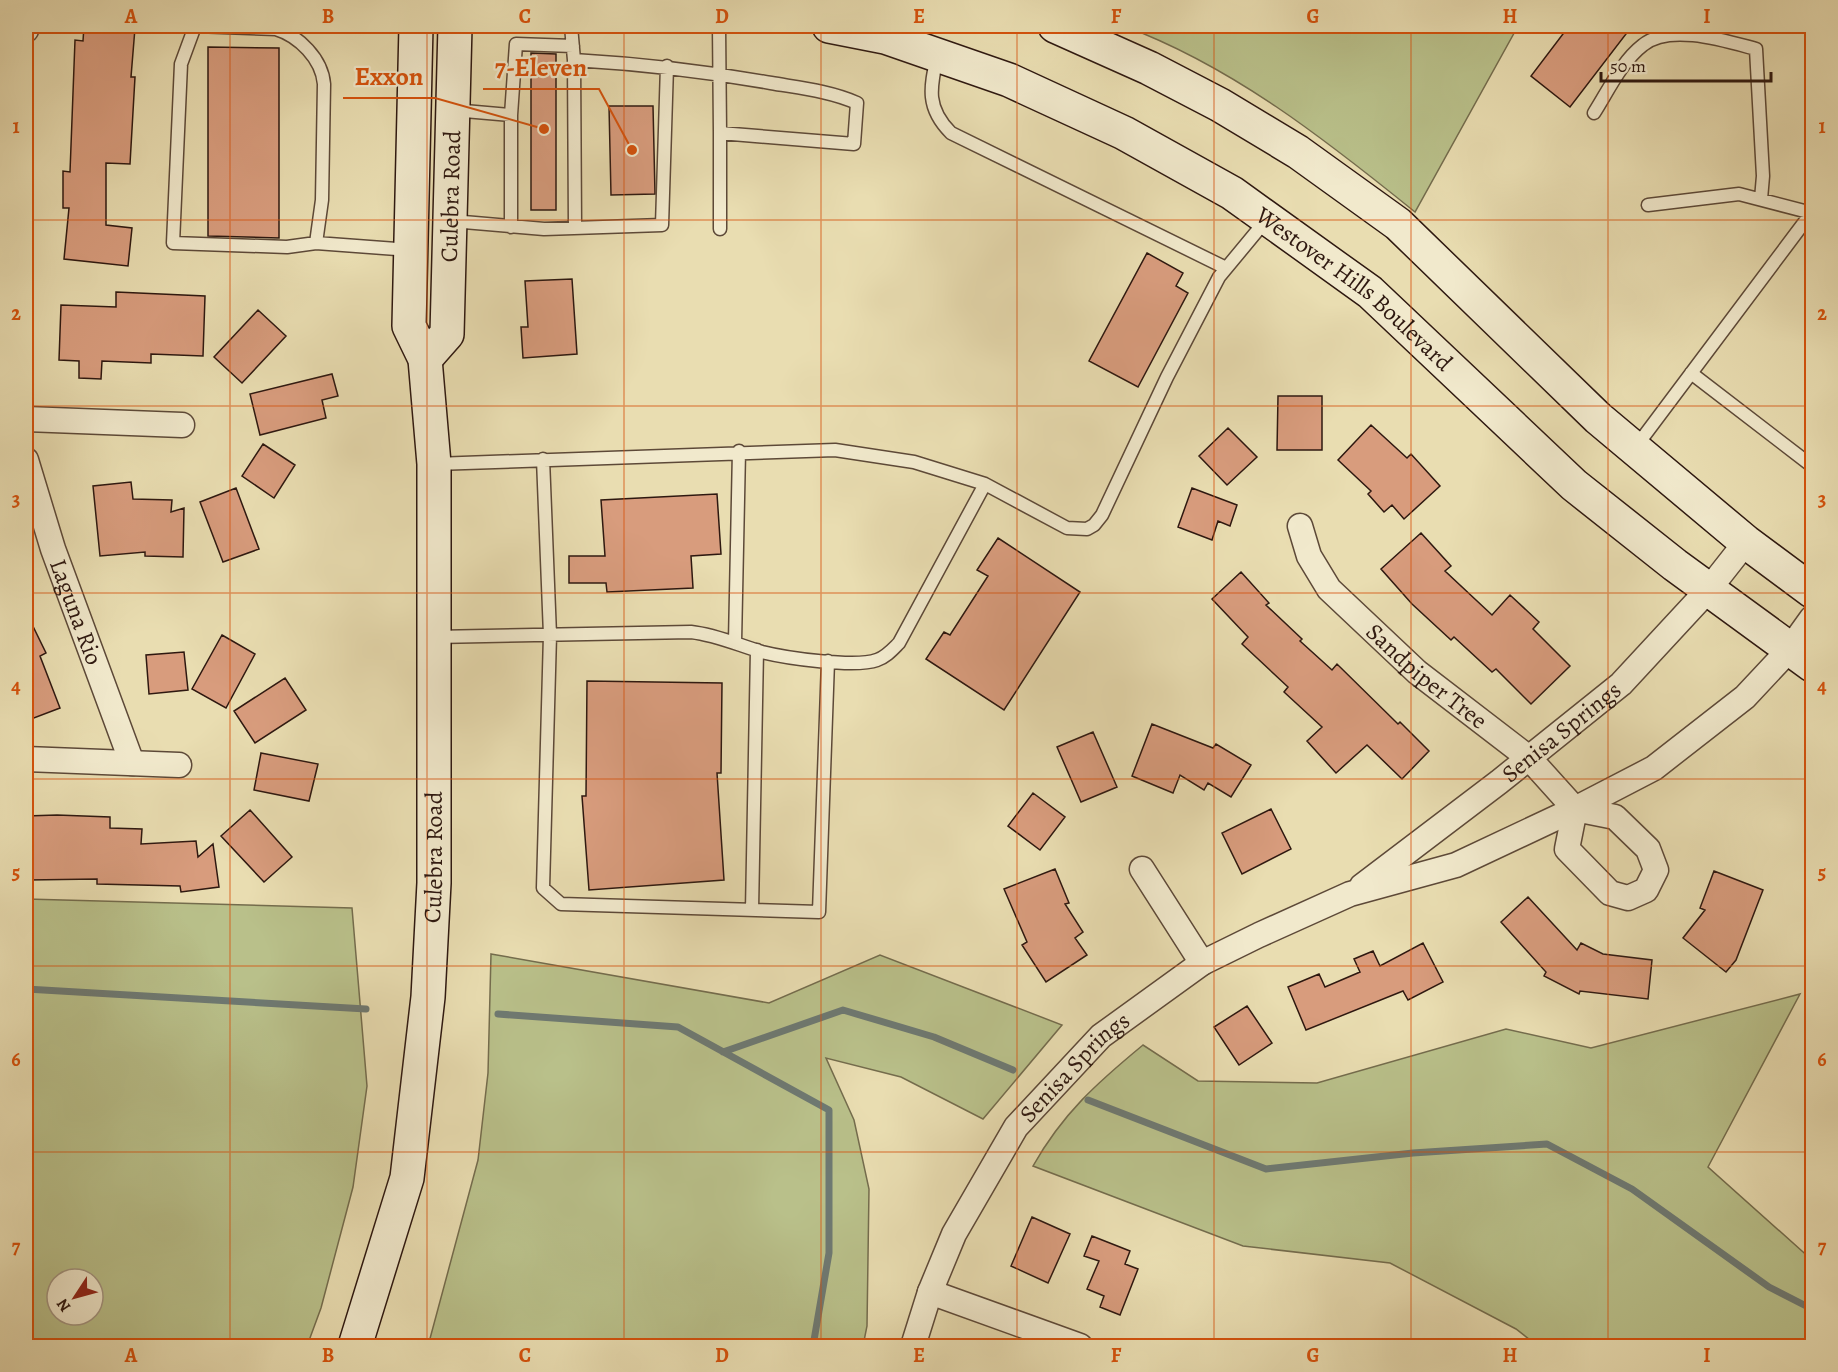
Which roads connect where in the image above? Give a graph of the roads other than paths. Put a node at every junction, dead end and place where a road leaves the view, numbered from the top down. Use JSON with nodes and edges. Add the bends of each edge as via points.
{"nodes":[{"id":1,"x":26,"y":26,"type":"edge"},
{"id":2,"x":195,"y":26,"type":"edge"},
{"id":3,"x":416,"y":26,"type":"edge"},
{"id":4,"x":455,"y":26,"type":"edge"},
{"id":5,"x":571,"y":26,"type":"edge"},
{"id":6,"x":719,"y":26,"type":"edge"},
{"id":7,"x":829,"y":26,"type":"edge"},
{"id":8,"x":1054,"y":26,"type":"edge"},
{"id":9,"x":26,"y":30,"type":"edge"},
{"id":10,"x":573,"y":46,"type":"junction"},
{"id":11,"x":937,"y":55,"type":"junction"},
{"id":12,"x":574,"y":60,"type":"junction"},
{"id":13,"x":667,"y":66,"type":"junction"},
{"id":14,"x":719,"y":74,"type":"junction"},
{"id":15,"x":452,"y":110,"type":"junction"},
{"id":16,"x":1594,"y":113,"type":"dead end"},
{"id":17,"x":511,"y":115,"type":"junction"},
{"id":18,"x":720,"y":133,"type":"junction"},
{"id":19,"x":1761,"y":199,"type":"junction"},
{"id":20,"x":1648,"y":205,"type":"dead end"},
{"id":21,"x":1812,"y":212,"type":"edge"},
{"id":22,"x":1268,"y":217,"type":"junction"},
{"id":23,"x":451,"y":220,"type":"junction"},
{"id":24,"x":511,"y":227,"type":"junction"},
{"id":25,"x":575,"y":228,"type":"junction"},
{"id":26,"x":720,"y":229,"type":"dead end"},
{"id":27,"x":316,"y":243,"type":"junction"},
{"id":28,"x":412,"y":250,"type":"junction"},
{"id":29,"x":1226,"y":268,"type":"junction"},
{"id":30,"x":425,"y":359,"type":"junction"},
{"id":31,"x":1691,"y":373,"type":"junction"},
{"id":32,"x":26,"y":419,"type":"edge"},
{"id":33,"x":182,"y":425,"type":"dead end"},
{"id":34,"x":1634,"y":449,"type":"junction"},
{"id":35,"x":739,"y":451,"type":"junction"},
{"id":36,"x":543,"y":459,"type":"junction"},
{"id":37,"x":26,"y":460,"type":"edge"},
{"id":38,"x":434,"y":464,"type":"junction"},
{"id":39,"x":1812,"y":466,"type":"edge"},
{"id":40,"x":985,"y":484,"type":"junction"},
{"id":41,"x":1300,"y":526,"type":"dead end"},
{"id":42,"x":1746,"y":542,"type":"junction"},
{"id":43,"x":1709,"y":589,"type":"junction"},
{"id":44,"x":1812,"y":591,"type":"edge"},
{"id":45,"x":1812,"y":618,"type":"edge"},
{"id":46,"x":550,"y":635,"type":"junction"},
{"id":47,"x":434,"y":637,"type":"junction"},
{"id":48,"x":735,"y":642,"type":"junction"},
{"id":49,"x":757,"y":650,"type":"junction"},
{"id":50,"x":1801,"y":658,"type":"edge"},
{"id":51,"x":828,"y":661,"type":"junction"},
{"id":52,"x":26,"y":759,"type":"edge"},
{"id":53,"x":1529,"y":759,"type":"junction"},
{"id":54,"x":132,"y":763,"type":"junction"},
{"id":55,"x":180,"y":765,"type":"dead end"},
{"id":56,"x":1575,"y":809,"type":"junction"},
{"id":57,"x":1142,"y":869,"type":"dead end"},
{"id":58,"x":1350,"y":894,"type":"junction"},
{"id":59,"x":752,"y":910,"type":"junction"},
{"id":60,"x":1202,"y":963,"type":"junction"},
{"id":61,"x":930,"y":1292,"type":"junction"},
{"id":62,"x":355,"y":1347,"type":"edge"},
{"id":63,"x":913,"y":1347,"type":"edge"},
{"id":64,"x":1080,"y":1347,"type":"edge"}],
"edges":[{"from":1,"to":9,"type":"street"},
{"from":2,"to":27,"type":"lane","via":[[282,31],[302,44],[320,68],[324,84],[322,200]]},
{"from":2,"to":27,"type":"lane","via":[[182,64],[173,243],[287,247]]},
{"from":3,"to":28,"type":"main road","name":"Culebra Road"},
{"from":4,"to":15,"type":"main road","name":"Culebra Road"},
{"from":5,"to":10,"type":"lane"},
{"from":6,"to":14,"type":"lane"},
{"from":7,"to":11,"type":"main road","name":"Westover Hills Boulevard","via":[[885,37]]},
{"from":8,"to":34,"type":"main road","via":[[1220,105],[1298,152],[1398,224],[1535,359]]},
{"from":10,"to":12,"type":"lane"},
{"from":10,"to":17,"type":"lane","via":[[516,44]]},
{"from":11,"to":22,"type":"main road","name":"Westover Hills Boulevard","via":[[1009,80],[1124,133]]},
{"from":11,"to":29,"type":"lane","via":[[929,89],[937,115],[951,133]]},
{"from":12,"to":13,"type":"lane"},
{"from":12,"to":25,"type":"lane"},
{"from":13,"to":14,"type":"lane"},
{"from":13,"to":25,"type":"lane","via":[[662,225]]},
{"from":14,"to":18,"type":"lane"},
{"from":14,"to":18,"type":"lane","via":[[838,95],[856,103],[854,144]]},
{"from":15,"to":17,"type":"lane"},
{"from":15,"to":23,"type":"main road","name":"Culebra Road"},
{"from":16,"to":19,"type":"lane","via":[[1640,46],[1655,38],[1713,38],[1756,49]]},
{"from":17,"to":24,"type":"lane"},
{"from":18,"to":26,"type":"lane"},
{"from":19,"to":20,"type":"lane","via":[[1739,194]]},
{"from":19,"to":21,"type":"lane"},
{"from":21,"to":31,"type":"lane"},
{"from":22,"to":29,"type":"lane"},
{"from":22,"to":43,"type":"main road","name":"Westover Hills Boulevard","via":[[1370,292],[1574,485]]},
{"from":23,"to":24,"type":"lane"},
{"from":23,"to":30,"type":"main road","name":"Culebra Road","via":[[447,334]]},
{"from":24,"to":25,"type":"lane"},
{"from":27,"to":28,"type":"lane"},
{"from":28,"to":30,"type":"main road","name":"Culebra Road","via":[[409,326]]},
{"from":29,"to":40,"type":"lane","via":[[1094,525],[1087,529],[1067,528]]},
{"from":30,"to":38,"type":"main road","name":"Culebra Road"},
{"from":31,"to":34,"type":"lane"},
{"from":31,"to":39,"type":"lane"},
{"from":32,"to":33,"type":"street"},
{"from":34,"to":42,"type":"main road"},
{"from":35,"to":36,"type":"lane"},
{"from":35,"to":40,"type":"lane","via":[[836,450],[914,462]]},
{"from":35,"to":48,"type":"lane"},
{"from":36,"to":38,"type":"lane"},
{"from":36,"to":46,"type":"lane"},
{"from":37,"to":54,"type":"street","name":"Laguna Rio","via":[[53,549]]},
{"from":38,"to":47,"type":"main road","name":"Culebra Road"},
{"from":40,"to":51,"type":"lane","via":[[899,644],[878,660]]},
{"from":41,"to":53,"type":"street","name":"Sandpiper Tree","via":[[1309,556],[1329,589],[1417,672]]},
{"from":42,"to":43,"type":"street","name":"Senisa Springs"},
{"from":42,"to":44,"type":"main road"},
{"from":43,"to":50,"type":"main road","name":"Westover Hills Boulevard"},
{"from":43,"to":53,"type":"street","name":"Senisa Springs","via":[[1621,684]]},
{"from":45,"to":50,"type":"street","name":"Senisa Springs"},
{"from":46,"to":47,"type":"lane"},
{"from":46,"to":48,"type":"lane","via":[[692,632]]},
{"from":46,"to":59,"type":"lane","via":[[543,888],[561,904]]},
{"from":47,"to":62,"type":"main road","name":"Culebra Road","via":[[434,883],[420,1080],[408,1178]]},
{"from":48,"to":49,"type":"lane"},
{"from":49,"to":51,"type":"lane"},
{"from":49,"to":59,"type":"lane"},
{"from":50,"to":56,"type":"street","name":"Senisa Springs","via":[[1654,768]]},
{"from":51,"to":59,"type":"lane","via":[[819,912]]},
{"from":52,"to":54,"type":"street"},
{"from":53,"to":56,"type":"street","name":"Sandpiper Tree"},
{"from":53,"to":58,"type":"street","name":"Senisa Springs"},
{"from":54,"to":55,"type":"street"},
{"from":56,"to":58,"type":"street","name":"Senisa Springs","via":[[1456,865]]},
{"from":57,"to":60,"type":"street"},
{"from":58,"to":60,"type":"street","name":"Senisa Springs"},
{"from":60,"to":61,"type":"street","name":"Senisa Springs","via":[[1101,1036],[1016,1127],[954,1234]]},
{"from":61,"to":63,"type":"street","name":"Senisa Springs"},
{"from":61,"to":64,"type":"street"}]}
